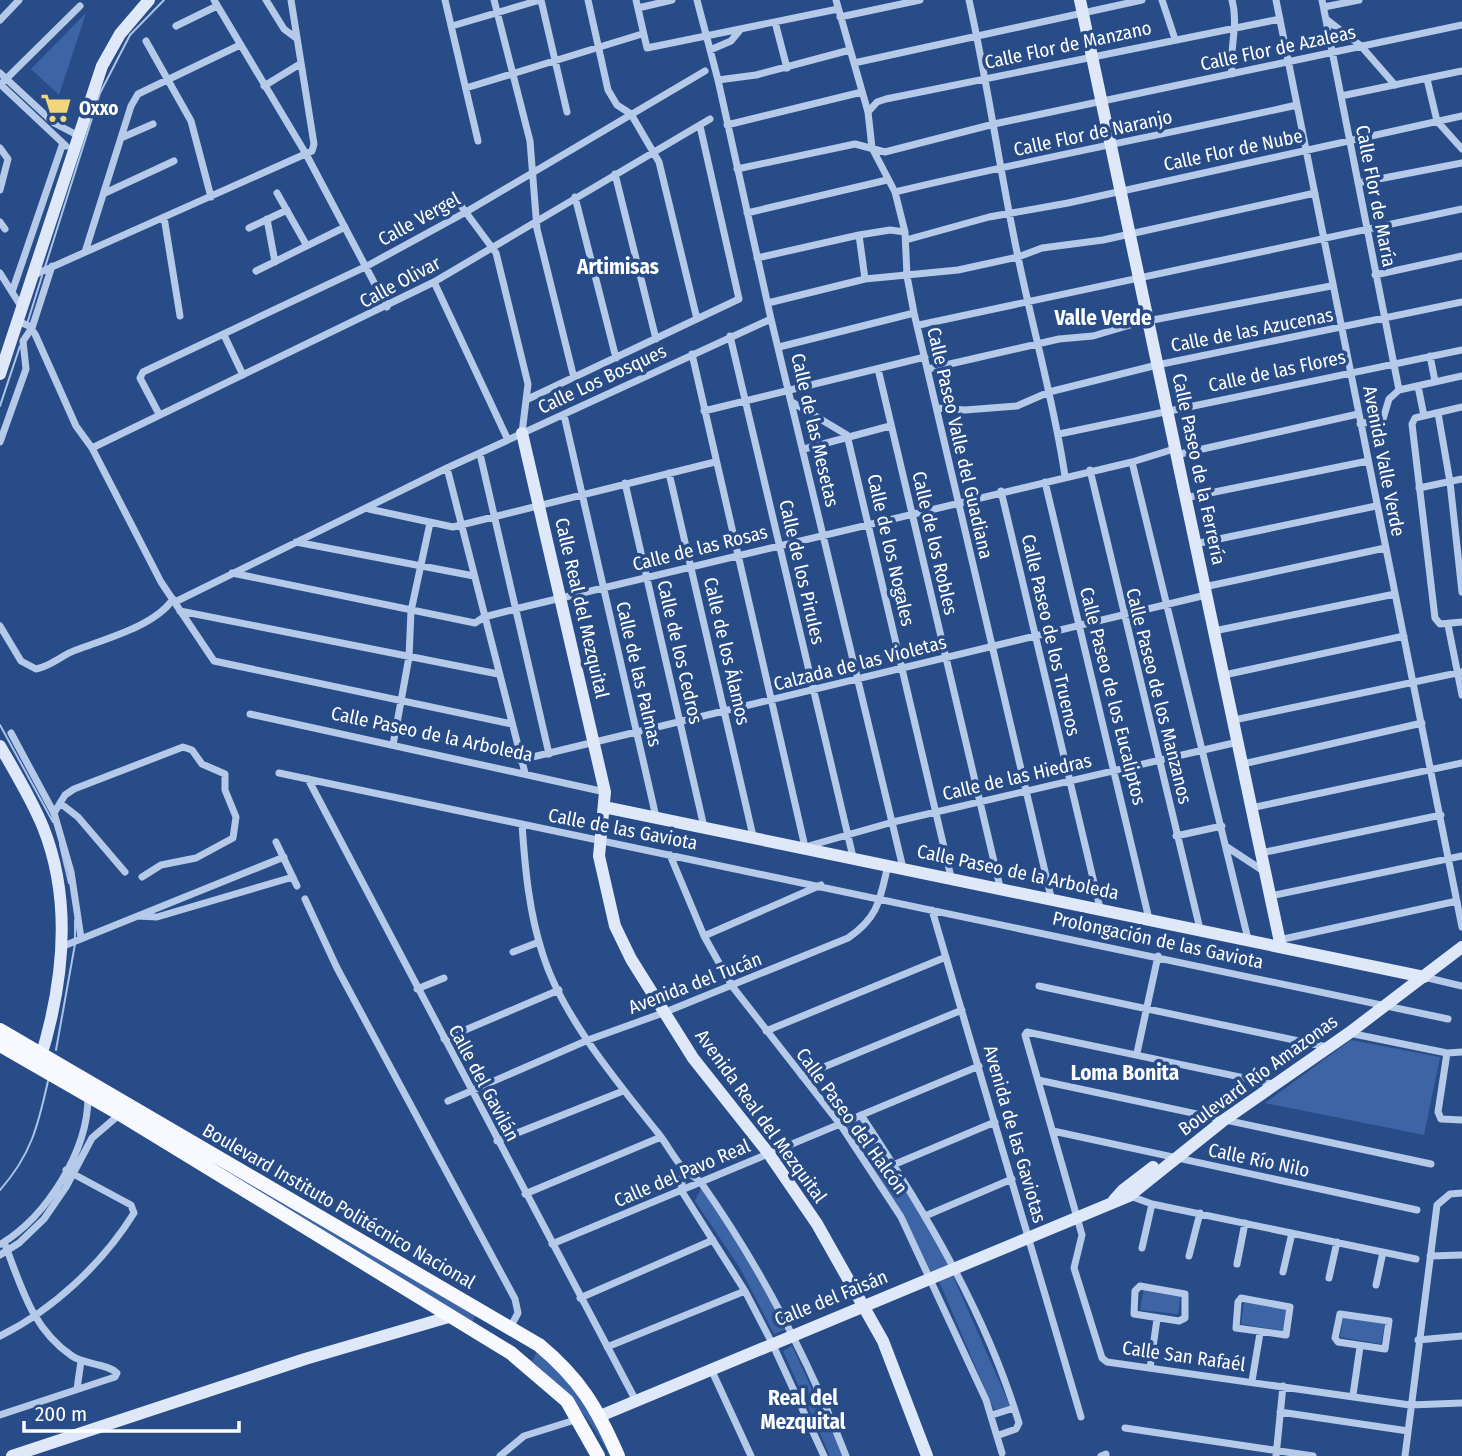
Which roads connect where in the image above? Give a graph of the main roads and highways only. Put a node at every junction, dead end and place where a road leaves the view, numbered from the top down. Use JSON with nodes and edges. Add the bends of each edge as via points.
{"nodes":[{"id":1,"x":0,"y":1030,"type":"edge"},
{"id":2,"x":0,"y":1045,"type":"edge"},
{"id":3,"x":39,"y":1061,"type":"junction"},
{"id":4,"x":124,"y":1110,"type":"junction"},
{"id":5,"x":520,"y":1360,"type":"junction"},
{"id":6,"x":562,"y":1364,"type":"junction"},
{"id":7,"x":598,"y":1456,"type":"edge"},
{"id":8,"x":618,"y":1456,"type":"edge"}],
"edges":[{"from":1,"to":3,"type":"main road","name":"Boulevard Instituto Politécnico Nacional"},
{"from":2,"to":3,"type":"main road","name":"Boulevard Instituto Politécnico Nacional"},
{"from":3,"to":4,"type":"main road","name":"Boulevard Instituto Politécnico Nacional"},
{"from":3,"to":4,"type":"main road","name":"Boulevard Instituto Politécnico Nacional","via":[[88,1096]]},
{"from":4,"to":5,"type":"main road","name":"Boulevard Instituto Politécnico Nacional"},
{"from":4,"to":6,"type":"main road","name":"Boulevard Instituto Politécnico Nacional","via":[[275,1190],[347,1236],[511,1326]]},
{"from":5,"to":6,"type":"main road","via":[[524,1350],[531,1348]]},
{"from":5,"to":7,"type":"main road","name":"Boulevard Instituto Politécnico Nacional","via":[[560,1394]]},
{"from":6,"to":8,"type":"main road","name":"Boulevard Instituto Politécnico Nacional","via":[[579,1381]]}]}
